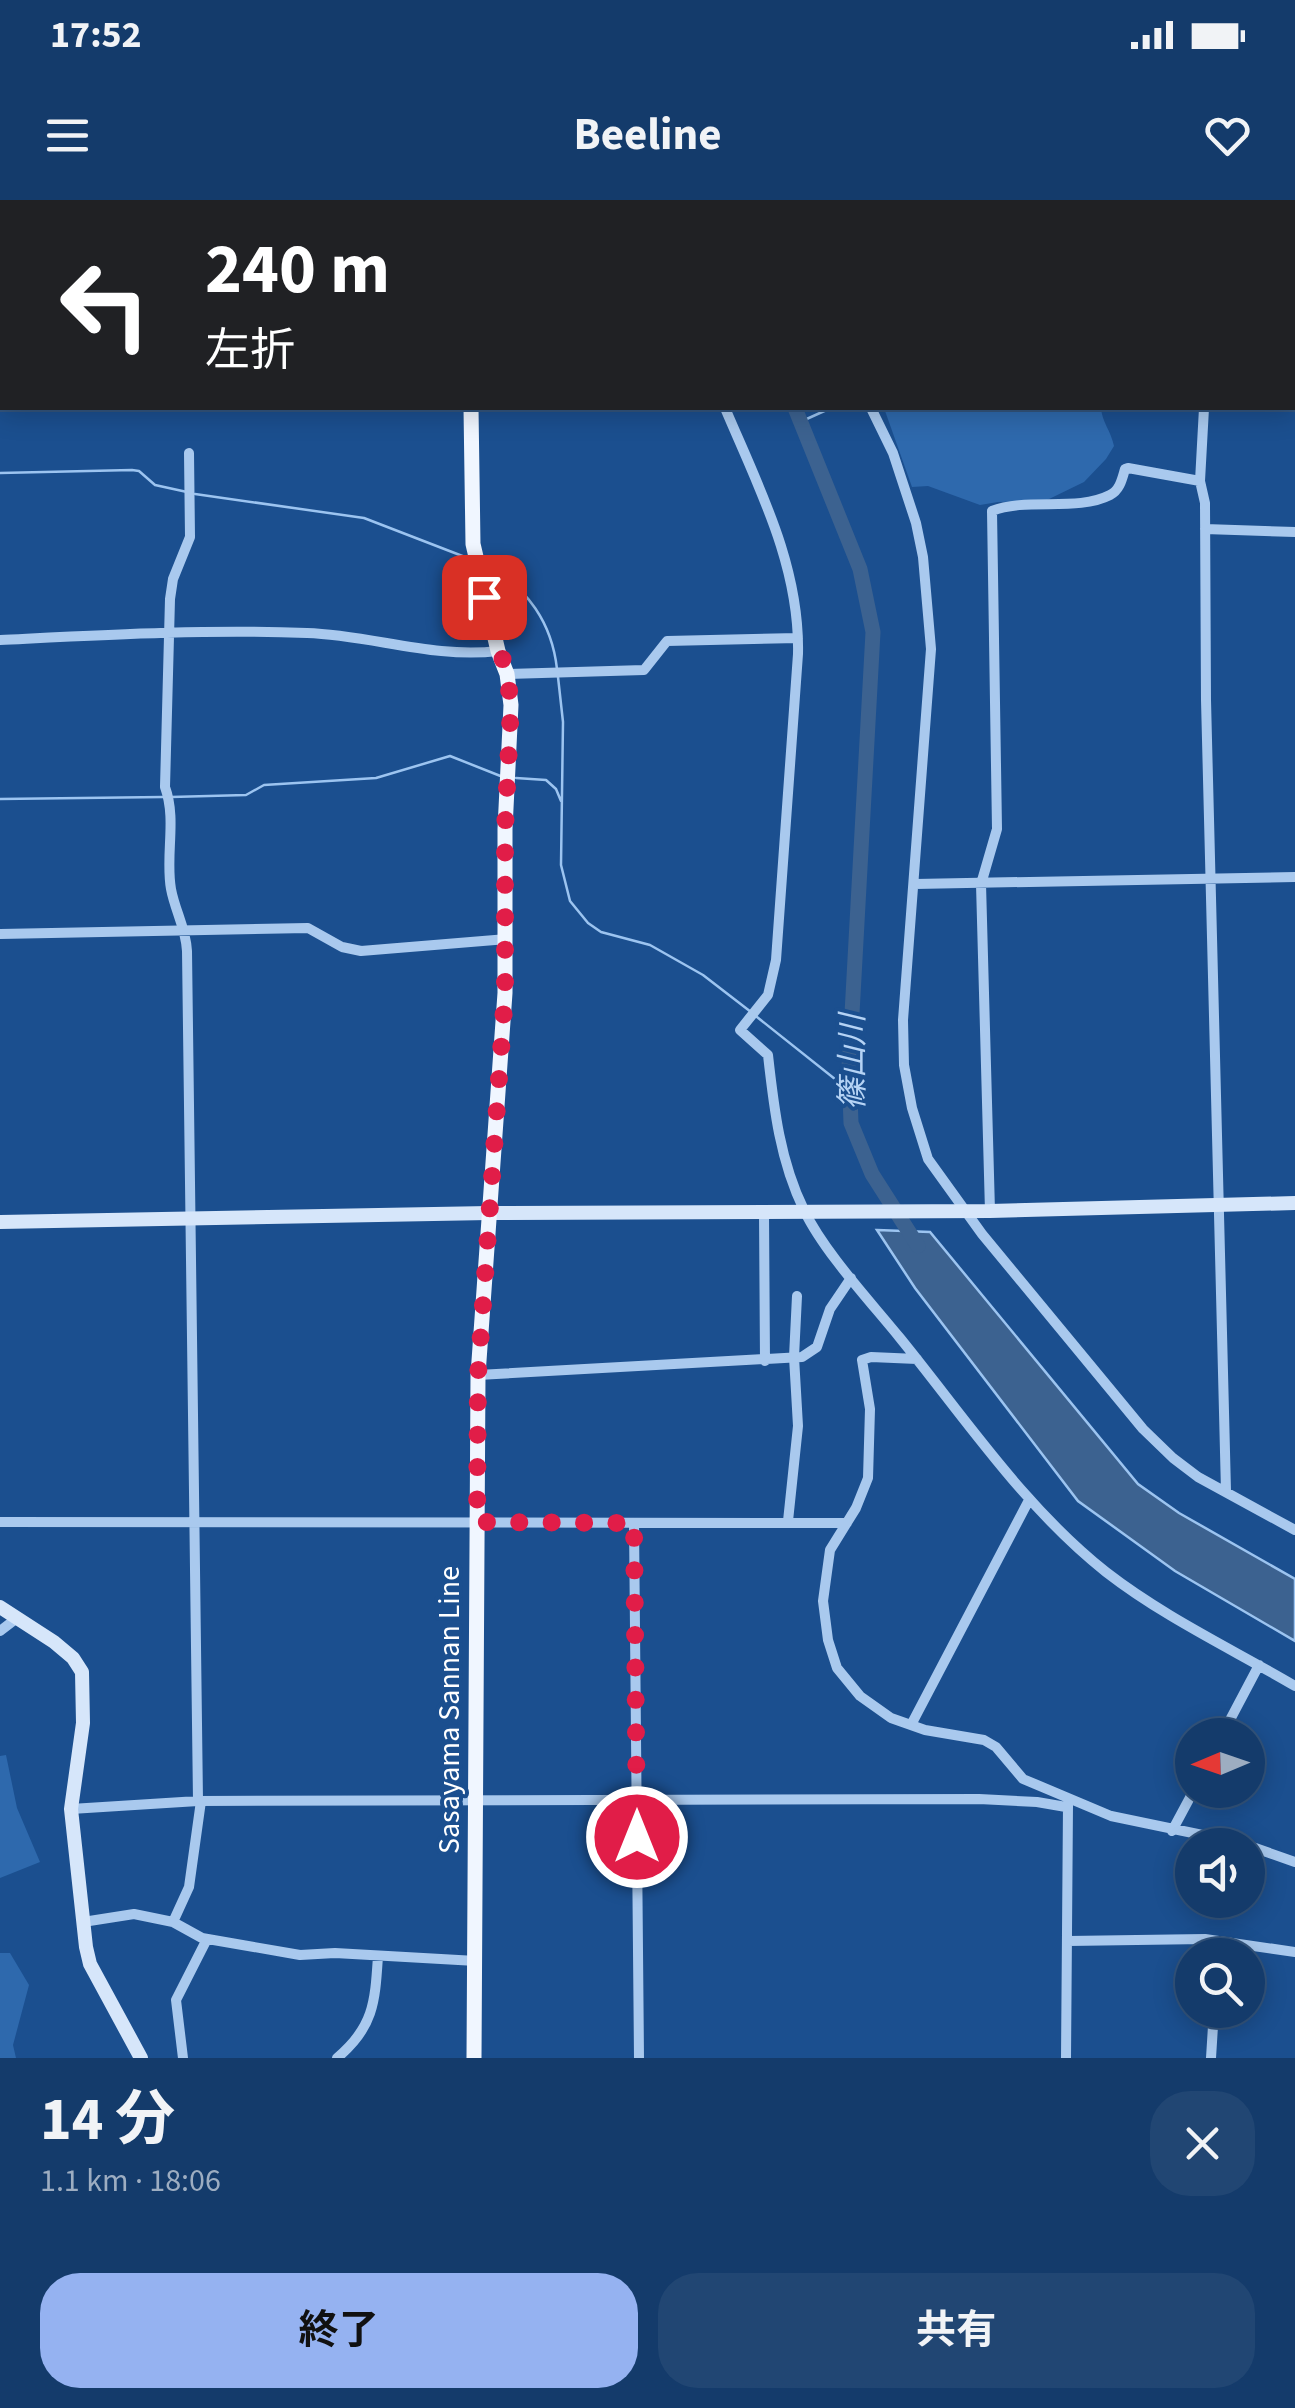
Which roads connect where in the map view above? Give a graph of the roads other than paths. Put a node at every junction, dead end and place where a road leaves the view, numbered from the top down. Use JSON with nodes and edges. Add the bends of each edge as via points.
{"nodes":[{"id":1,"x":471,"y":410,"type":"edge"},
{"id":2,"x":726,"y":410,"type":"edge"},
{"id":3,"x":872,"y":410,"type":"edge"},
{"id":4,"x":1204,"y":410,"type":"edge"},
{"id":5,"x":189,"y":453,"type":"dead end"},
{"id":6,"x":1200,"y":481,"type":"junction"},
{"id":7,"x":1206,"y":529,"type":"junction"},
{"id":8,"x":1295,"y":532,"type":"edge"},
{"id":9,"x":171,"y":632,"type":"junction"},
{"id":10,"x":798,"y":638,"type":"junction"},
{"id":11,"x":0,"y":640,"type":"edge"},
{"id":12,"x":498,"y":651,"type":"junction"},
{"id":13,"x":507,"y":674,"type":"junction"},
{"id":14,"x":1295,"y":876,"type":"edge"},
{"id":15,"x":1212,"y":878,"type":"junction"},
{"id":16,"x":915,"y":884,"type":"junction"},
{"id":17,"x":981,"y":884,"type":"junction"},
{"id":18,"x":186,"y":931,"type":"junction"},
{"id":19,"x":0,"y":934,"type":"edge"},
{"id":20,"x":507,"y":939,"type":"junction"},
{"id":21,"x":1295,"y":1203,"type":"edge"},
{"id":22,"x":1217,"y":1205,"type":"junction"},
{"id":23,"x":990,"y":1210,"type":"junction"},
{"id":24,"x":962,"y":1211,"type":"junction"},
{"id":25,"x":489,"y":1213,"type":"junction"},
{"id":26,"x":764,"y":1213,"type":"junction"},
{"id":27,"x":809,"y":1213,"type":"junction"},
{"id":28,"x":188,"y":1221,"type":"junction"},
{"id":29,"x":0,"y":1222,"type":"edge"},
{"id":30,"x":851,"y":1278,"type":"junction"},
{"id":31,"x":797,"y":1296,"type":"dead end"},
{"id":32,"x":794,"y":1358,"type":"junction"},
{"id":33,"x":917,"y":1359,"type":"junction"},
{"id":34,"x":765,"y":1361,"type":"junction"},
{"id":35,"x":478,"y":1375,"type":"junction"},
{"id":36,"x":1226,"y":1491,"type":"junction"},
{"id":37,"x":1029,"y":1500,"type":"junction"},
{"id":38,"x":788,"y":1521,"type":"junction"},
{"id":39,"x":0,"y":1522,"type":"edge"},
{"id":40,"x":477,"y":1522,"type":"junction"},
{"id":41,"x":194,"y":1523,"type":"junction"},
{"id":42,"x":634,"y":1523,"type":"junction"},
{"id":43,"x":847,"y":1523,"type":"junction"},
{"id":44,"x":1295,"y":1530,"type":"edge"},
{"id":45,"x":0,"y":1607,"type":"edge"},
{"id":46,"x":17,"y":1618,"type":"junction"},
{"id":47,"x":0,"y":1631,"type":"edge"},
{"id":48,"x":1259,"y":1665,"type":"junction"},
{"id":49,"x":1295,"y":1686,"type":"edge"},
{"id":50,"x":1231,"y":1718,"type":"edge"},
{"id":51,"x":910,"y":1725,"type":"junction"},
{"id":52,"x":476,"y":1800,"type":"junction"},
{"id":53,"x":636,"y":1800,"type":"junction"},
{"id":54,"x":200,"y":1801,"type":"junction"},
{"id":55,"x":1068,"y":1804,"type":"junction"},
{"id":56,"x":1184,"y":1808,"type":"edge"},
{"id":57,"x":71,"y":1809,"type":"junction"},
{"id":58,"x":1172,"y":1831,"type":"junction"},
{"id":59,"x":1295,"y":1862,"type":"edge"},
{"id":60,"x":83,"y":1922,"type":"junction"},
{"id":61,"x":173,"y":1922,"type":"junction"},
{"id":62,"x":207,"y":1939,"type":"junction"},
{"id":63,"x":1068,"y":1940,"type":"junction"},
{"id":64,"x":1175,"y":1941,"type":"edge"},
{"id":65,"x":1265,"y":1948,"type":"edge"},
{"id":66,"x":1295,"y":1952,"type":"edge"},
{"id":67,"x":378,"y":1956,"type":"junction"},
{"id":68,"x":476,"y":1962,"type":"junction"},
{"id":69,"x":1213,"y":2028,"type":"edge"},
{"id":70,"x":141,"y":2058,"type":"edge"},
{"id":71,"x":183,"y":2058,"type":"edge"},
{"id":72,"x":337,"y":2058,"type":"edge"},
{"id":73,"x":474,"y":2058,"type":"edge"},
{"id":74,"x":640,"y":2058,"type":"edge"},
{"id":75,"x":1066,"y":2058,"type":"edge"},
{"id":76,"x":1211,"y":2058,"type":"edge"}],
"edges":[{"from":1,"to":12,"type":"main road","name":"Sasayama Sannan Line","via":[[473,544]]},
{"from":2,"to":10,"type":"street","via":[[785,551]]},
{"from":3,"to":16,"type":"street","via":[[893,453],[923,557],[931,649]]},
{"from":4,"to":6,"type":"street"},
{"from":5,"to":9,"type":"street","via":[[190,537],[173,579]]},
{"from":6,"to":7,"type":"street"},
{"from":6,"to":17,"type":"street","via":[[1128,468],[1112,495],[992,511],[997,830]]},
{"from":7,"to":8,"type":"street"},
{"from":7,"to":15,"type":"street"},
{"from":9,"to":11,"type":"street"},
{"from":9,"to":12,"type":"street","via":[[346,635],[463,655]]},
{"from":9,"to":18,"type":"street","via":[[165,787],[171,889]]},
{"from":10,"to":13,"type":"street","via":[[667,641],[644,670]]},
{"from":10,"to":27,"type":"street","via":[[773,984],[740,1030],[768,1056],[786,1164]]},
{"from":12,"to":13,"type":"main road","name":"Sasayama Sannan Line"},
{"from":13,"to":20,"type":"main road","name":"Sasayama Sannan Line"},
{"from":14,"to":15,"type":"street"},
{"from":15,"to":17,"type":"street"},
{"from":15,"to":22,"type":"street"},
{"from":16,"to":17,"type":"street"},
{"from":16,"to":24,"type":"street","via":[[904,1064],[928,1160]]},
{"from":17,"to":23,"type":"street"},
{"from":18,"to":19,"type":"street"},
{"from":18,"to":20,"type":"street","via":[[308,928],[351,950]]},
{"from":18,"to":28,"type":"street"},
{"from":20,"to":25,"type":"main road","name":"Sasayama Sannan Line"},
{"from":21,"to":22,"type":"street"},
{"from":22,"to":23,"type":"street"},
{"from":22,"to":36,"type":"street"},
{"from":23,"to":24,"type":"street"},
{"from":24,"to":27,"type":"street"},
{"from":24,"to":36,"type":"street","via":[[1143,1429],[1198,1477]]},
{"from":25,"to":26,"type":"street"},
{"from":25,"to":28,"type":"street"},
{"from":25,"to":35,"type":"main road","name":"Sasayama Sannan Line"},
{"from":26,"to":27,"type":"street"},
{"from":26,"to":34,"type":"street"},
{"from":27,"to":30,"type":"street"},
{"from":28,"to":29,"type":"street"},
{"from":28,"to":41,"type":"street"},
{"from":30,"to":32,"type":"street","via":[[830,1309],[817,1348]]},
{"from":30,"to":33,"type":"street"},
{"from":31,"to":32,"type":"street"},
{"from":32,"to":34,"type":"street"},
{"from":32,"to":38,"type":"street","via":[[798,1426]]},
{"from":33,"to":37,"type":"street"},
{"from":33,"to":43,"type":"street","via":[[862,1360],[870,1408],[868,1478]]},
{"from":34,"to":35,"type":"street"},
{"from":35,"to":40,"type":"main road","name":"Sasayama Sannan Line"},
{"from":36,"to":44,"type":"street"},
{"from":37,"to":48,"type":"street","via":[[1105,1571]]},
{"from":37,"to":51,"type":"street"},
{"from":38,"to":42,"type":"street"},
{"from":38,"to":43,"type":"street"},
{"from":39,"to":41,"type":"street"},
{"from":40,"to":41,"type":"street"},
{"from":40,"to":42,"type":"street"},
{"from":40,"to":52,"type":"main road","name":"Sasayama Sannan Line"},
{"from":41,"to":54,"type":"street"},
{"from":42,"to":53,"type":"street"},
{"from":43,"to":51,"type":"street","via":[[830,1550],[822,1602],[828,1640],[837,1668],[860,1696]]},
{"from":45,"to":46,"type":"street"},
{"from":46,"to":47,"type":"street"},
{"from":46,"to":57,"type":"street","via":[[54,1642],[82,1672],[84,1724]]},
{"from":48,"to":49,"type":"street"},
{"from":48,"to":50,"type":"street"},
{"from":51,"to":55,"type":"street","via":[[984,1740],[1023,1779]]},
{"from":52,"to":53,"type":"street"},
{"from":52,"to":54,"type":"street"},
{"from":52,"to":68,"type":"main road","name":"Sasayama Sannan Line"},
{"from":53,"to":55,"type":"street"},
{"from":53,"to":74,"type":"street"},
{"from":54,"to":57,"type":"street"},
{"from":54,"to":61,"type":"street","via":[[189,1887]]},
{"from":55,"to":58,"type":"street"},
{"from":55,"to":63,"type":"street"},
{"from":56,"to":58,"type":"street"},
{"from":57,"to":60,"type":"street"},
{"from":58,"to":59,"type":"street","via":[[1241,1842]]},
{"from":60,"to":61,"type":"street","via":[[134,1914]]},
{"from":60,"to":70,"type":"street","via":[[90,1964]]},
{"from":61,"to":62,"type":"street"},
{"from":62,"to":67,"type":"street","via":[[300,1955]]},
{"from":62,"to":71,"type":"street","via":[[176,2000]]},
{"from":63,"to":64,"type":"street"},
{"from":63,"to":75,"type":"street"},
{"from":65,"to":66,"type":"street"},
{"from":67,"to":68,"type":"street"},
{"from":67,"to":72,"type":"street","via":[[370,2017]]},
{"from":68,"to":73,"type":"main road","name":"Sasayama Sannan Line"},
{"from":69,"to":76,"type":"street"}]}
